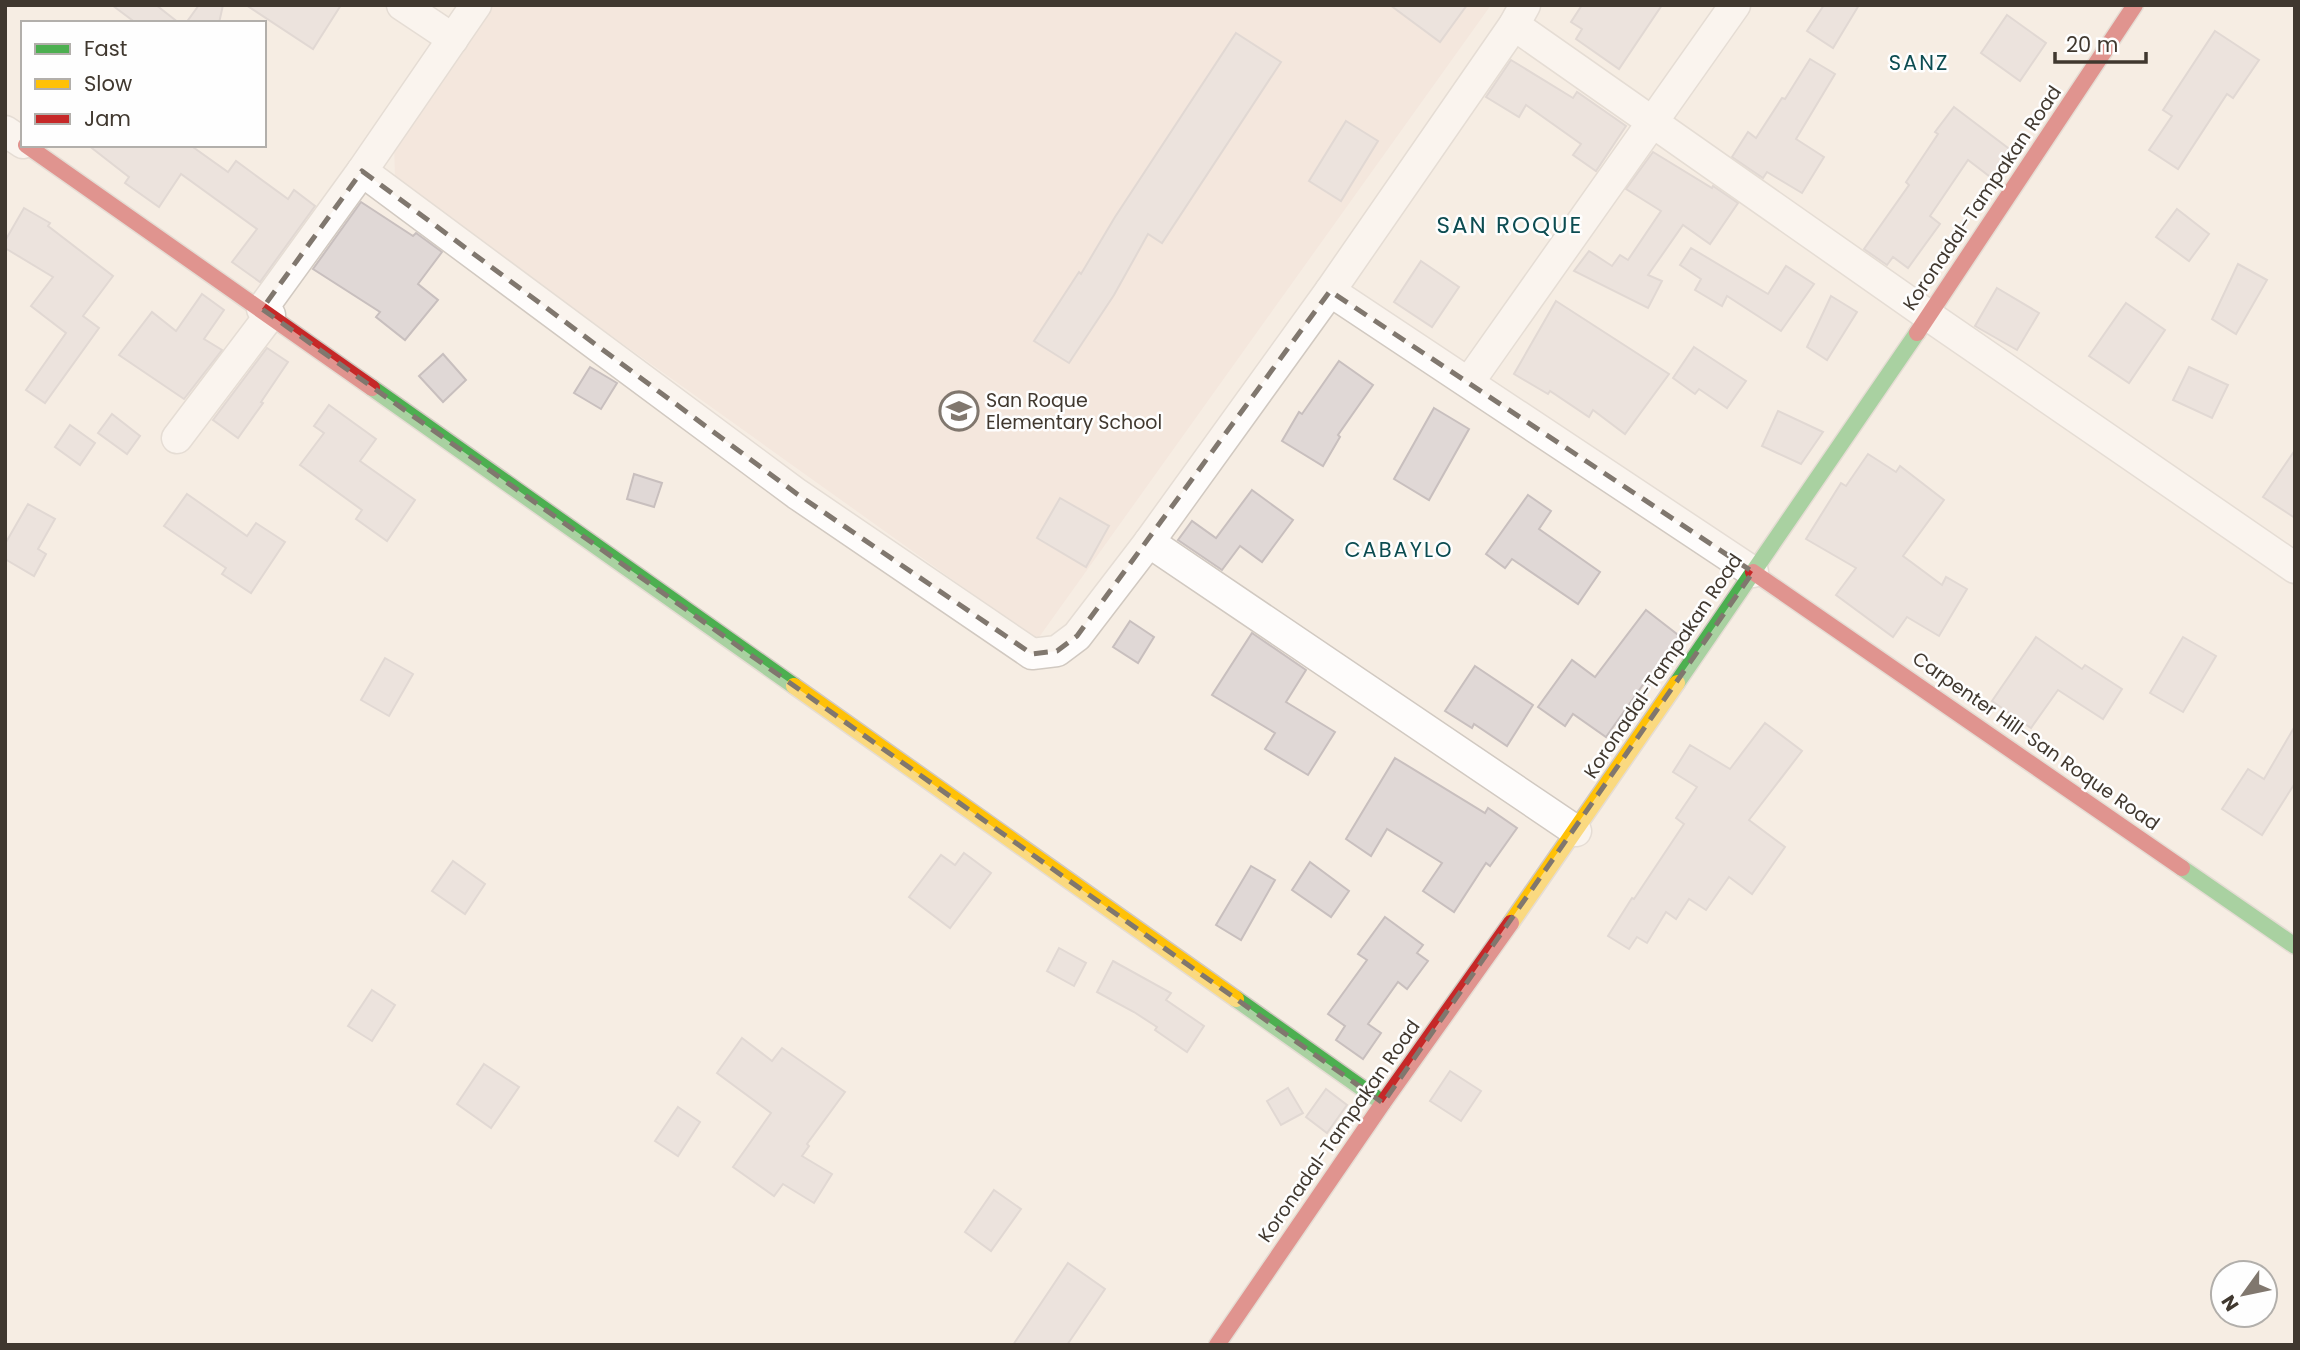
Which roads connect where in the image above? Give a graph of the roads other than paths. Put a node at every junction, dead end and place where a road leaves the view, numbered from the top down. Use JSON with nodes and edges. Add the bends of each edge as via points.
{"nodes":[{"id":1,"x":402,"y":5,"type":"edge"},
{"id":2,"x":476,"y":5,"type":"edge"},
{"id":3,"x":1735,"y":5,"type":"edge"},
{"id":4,"x":2135,"y":5,"type":"edge"},
{"id":5,"x":1520,"y":15,"type":"edge"},
{"id":6,"x":453,"y":39,"type":"junction"},
{"id":7,"x":1652,"y":122,"type":"junction"},
{"id":8,"x":5,"y":131,"type":"edge"},
{"id":9,"x":21,"y":142,"type":"edge"},
{"id":10,"x":28,"y":147,"type":"edge"},
{"id":11,"x":362,"y":171,"type":"junction"},
{"id":12,"x":1330,"y":291,"type":"junction"},
{"id":13,"x":266,"y":312,"type":"junction"},
{"id":14,"x":1929,"y":316,"type":"junction"},
{"id":15,"x":1469,"y":383,"type":"junction"},
{"id":16,"x":177,"y":438,"type":"dead end"},
{"id":17,"x":1149,"y":542,"type":"junction"},
{"id":18,"x":2295,"y":568,"type":"edge"},
{"id":19,"x":1753,"y":572,"type":"junction"},
{"id":20,"x":1576,"y":831,"type":"junction"},
{"id":21,"x":2295,"y":946,"type":"edge"},
{"id":22,"x":1383,"y":1103,"type":"junction"},
{"id":23,"x":1217,"y":1345,"type":"edge"}],
"edges":[{"from":1,"to":6,"type":"street"},
{"from":2,"to":6,"type":"street"},
{"from":3,"to":7,"type":"street"},
{"from":4,"to":14,"type":"street","name":"Koronadal-Tampakan Road"},
{"from":5,"to":7,"type":"street"},
{"from":5,"to":12,"type":"street"},
{"from":6,"to":11,"type":"street"},
{"from":7,"to":14,"type":"street"},
{"from":7,"to":15,"type":"street"},
{"from":8,"to":9,"type":"street"},
{"from":10,"to":13,"type":"street"},
{"from":11,"to":13,"type":"street"},
{"from":11,"to":17,"type":"street","via":[[797,494],[1032,654],[1057,651],[1077,636]]},
{"from":12,"to":15,"type":"street"},
{"from":12,"to":17,"type":"street"},
{"from":13,"to":16,"type":"street"},
{"from":13,"to":22,"type":"street"},
{"from":14,"to":18,"type":"street"},
{"from":14,"to":19,"type":"street","name":"Koronadal-Tampakan Road"},
{"from":15,"to":19,"type":"street"},
{"from":17,"to":20,"type":"street"},
{"from":19,"to":20,"type":"street","name":"Koronadal-Tampakan Road"},
{"from":19,"to":21,"type":"street","name":"Carpenter Hill-San Roque Road"},
{"from":20,"to":22,"type":"street","name":"Koronadal-Tampakan Road"},
{"from":22,"to":23,"type":"street","name":"Koronadal-Tampakan Road"}]}
